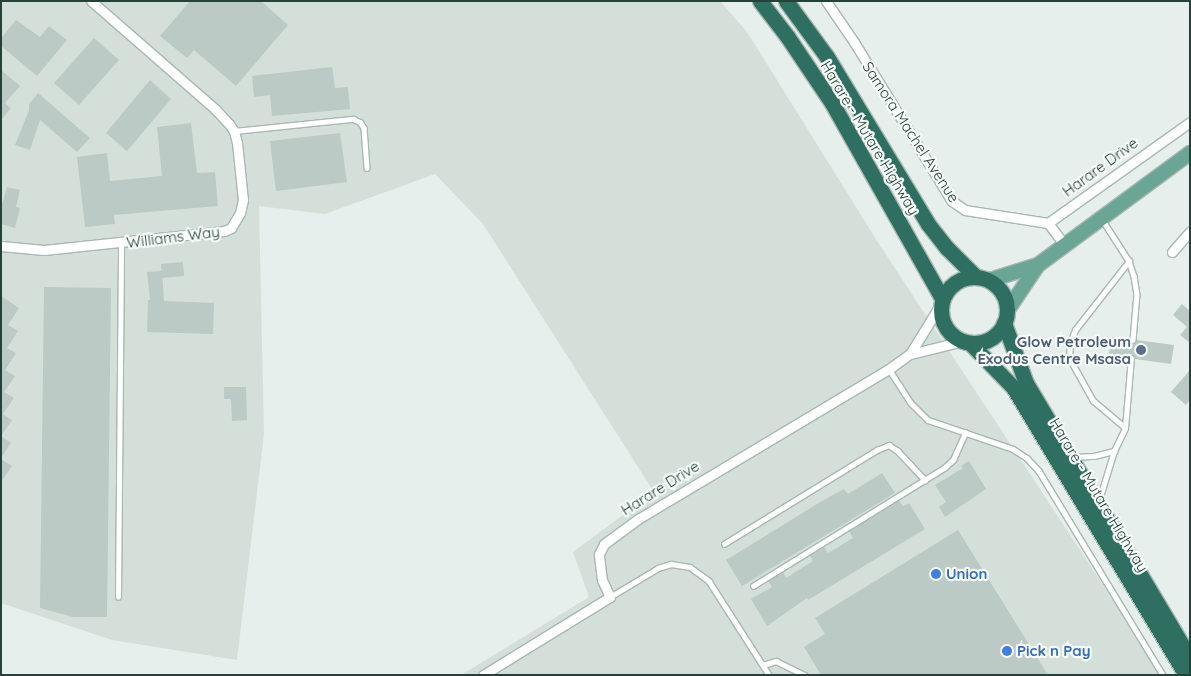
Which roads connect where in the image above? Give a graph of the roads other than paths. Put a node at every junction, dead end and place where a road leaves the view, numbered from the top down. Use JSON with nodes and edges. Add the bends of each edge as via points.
{"nodes":[{"id":1,"x":91,"y":1,"type":"edge"},
{"id":2,"x":760,"y":1,"type":"edge"},
{"id":3,"x":786,"y":1,"type":"edge"},
{"id":4,"x":826,"y":1,"type":"edge"},
{"id":5,"x":1190,"y":122,"type":"edge"},
{"id":6,"x":234,"y":130,"type":"junction"},
{"id":7,"x":1190,"y":153,"type":"edge"},
{"id":8,"x":367,"y":168,"type":"dead end"},
{"id":9,"x":1101,"y":218,"type":"junction"},
{"id":10,"x":1048,"y":223,"type":"junction"},
{"id":11,"x":1190,"y":231,"type":"edge"},
{"id":12,"x":121,"y":244,"type":"junction"},
{"id":13,"x":1064,"y":244,"type":"junction"},
{"id":14,"x":1,"y":246,"type":"edge"},
{"id":15,"x":1172,"y":252,"type":"dead end"},
{"id":16,"x":1129,"y":261,"type":"junction"},
{"id":17,"x":1038,"y":265,"type":"junction"},
{"id":18,"x":983,"y":278,"type":"junction"},
{"id":19,"x":941,"y":302,"type":"junction"},
{"id":20,"x":1006,"y":317,"type":"junction"},
{"id":21,"x":1133,"y":340,"type":"dead end"},
{"id":22,"x":966,"y":342,"type":"junction"},
{"id":23,"x":910,"y":354,"type":"junction"},
{"id":24,"x":1131,"y":358,"type":"dead end"},
{"id":25,"x":889,"y":369,"type":"junction"},
{"id":26,"x":1125,"y":428,"type":"junction"},
{"id":27,"x":964,"y":433,"type":"junction"},
{"id":28,"x":1114,"y":451,"type":"junction"},
{"id":29,"x":1070,"y":457,"type":"junction"},
{"id":30,"x":925,"y":480,"type":"junction"},
{"id":31,"x":1098,"y":503,"type":"junction"},
{"id":32,"x":724,"y":544,"type":"dead end"},
{"id":33,"x":753,"y":586,"type":"dead end"},
{"id":34,"x":118,"y":597,"type":"dead end"},
{"id":35,"x":610,"y":597,"type":"junction"},
{"id":36,"x":1190,"y":658,"type":"edge"},
{"id":37,"x":762,"y":665,"type":"junction"},
{"id":38,"x":483,"y":675,"type":"edge"},
{"id":39,"x":769,"y":675,"type":"edge"},
{"id":40,"x":805,"y":675,"type":"edge"},
{"id":41,"x":1163,"y":675,"type":"edge"},
{"id":42,"x":1186,"y":675,"type":"edge"}],
"edges":[{"from":1,"to":6,"type":"street","via":[[215,109]]},
{"from":2,"to":19,"type":"highway","name":"Harare - Mutare Highway","via":[[832,103]]},
{"from":3,"to":18,"type":"highway","name":"Harare - Mutare Highway","via":[[827,57],[928,224],[947,248]]},
{"from":4,"to":10,"type":"street","name":"Samora Machel Avenue","via":[[952,201],[965,210]]},
{"from":5,"to":10,"type":"street","name":"Harare Drive"},
{"from":6,"to":8,"type":"lane","via":[[353,119],[364,128]]},
{"from":6,"to":12,"type":"street","name":"Williams Way","via":[[243,200],[231,228],[224,232]]},
{"from":7,"to":9,"type":"main road"},
{"from":9,"to":13,"type":"main road"},
{"from":9,"to":16,"type":"lane"},
{"from":10,"to":13,"type":"street"},
{"from":11,"to":15,"type":"street"},
{"from":12,"to":14,"type":"street","name":"Williams Way","via":[[44,250]]},
{"from":12,"to":34,"type":"lane"},
{"from":13,"to":17,"type":"main road"},
{"from":16,"to":21,"type":"lane","via":[[1137,294]]},
{"from":16,"to":26,"type":"lane","via":[[1075,330],[1069,358],[1093,401]]},
{"from":17,"to":18,"type":"main road"},
{"from":17,"to":20,"type":"main road"},
{"from":18,"to":19,"type":"highway","via":[[955,282]]},
{"from":18,"to":20,"type":"highway","via":[[1004,296]]},
{"from":19,"to":22,"type":"highway","via":[[945,327],[953,336]]},
{"from":19,"to":23,"type":"street","name":"Harare Drive"},
{"from":20,"to":22,"type":"highway","via":[[994,336],[986,341]]},
{"from":20,"to":29,"type":"highway","name":"Harare - Mutare Highway","via":[[1026,383]]},
{"from":22,"to":23,"type":"street","name":"Harare Drive"},
{"from":22,"to":42,"type":"highway","name":"Harare - Mutare Highway","via":[[1013,387]]},
{"from":23,"to":25,"type":"street","name":"Harare Drive"},
{"from":24,"to":26,"type":"lane"},
{"from":25,"to":27,"type":"lane","via":[[911,403],[928,420]]},
{"from":25,"to":35,"type":"street","name":"Harare Drive","via":[[638,519],[604,544],[598,565]]},
{"from":26,"to":28,"type":"lane"},
{"from":27,"to":30,"type":"lane","via":[[953,460]]},
{"from":27,"to":41,"type":"lane","via":[[1013,449],[1039,471]]},
{"from":28,"to":29,"type":"lane"},
{"from":28,"to":31,"type":"lane"},
{"from":29,"to":31,"type":"highway","name":"Harare - Mutare Highway"},
{"from":30,"to":32,"type":"lane","via":[[889,445]]},
{"from":30,"to":33,"type":"lane"},
{"from":31,"to":36,"type":"highway","name":"Harare - Mutare Highway"},
{"from":35,"to":37,"type":"lane","via":[[658,568],[670,564],[690,567],[709,581]]},
{"from":35,"to":38,"type":"street"},
{"from":37,"to":39,"type":"lane"},
{"from":37,"to":40,"type":"lane","via":[[776,661]]}]}
